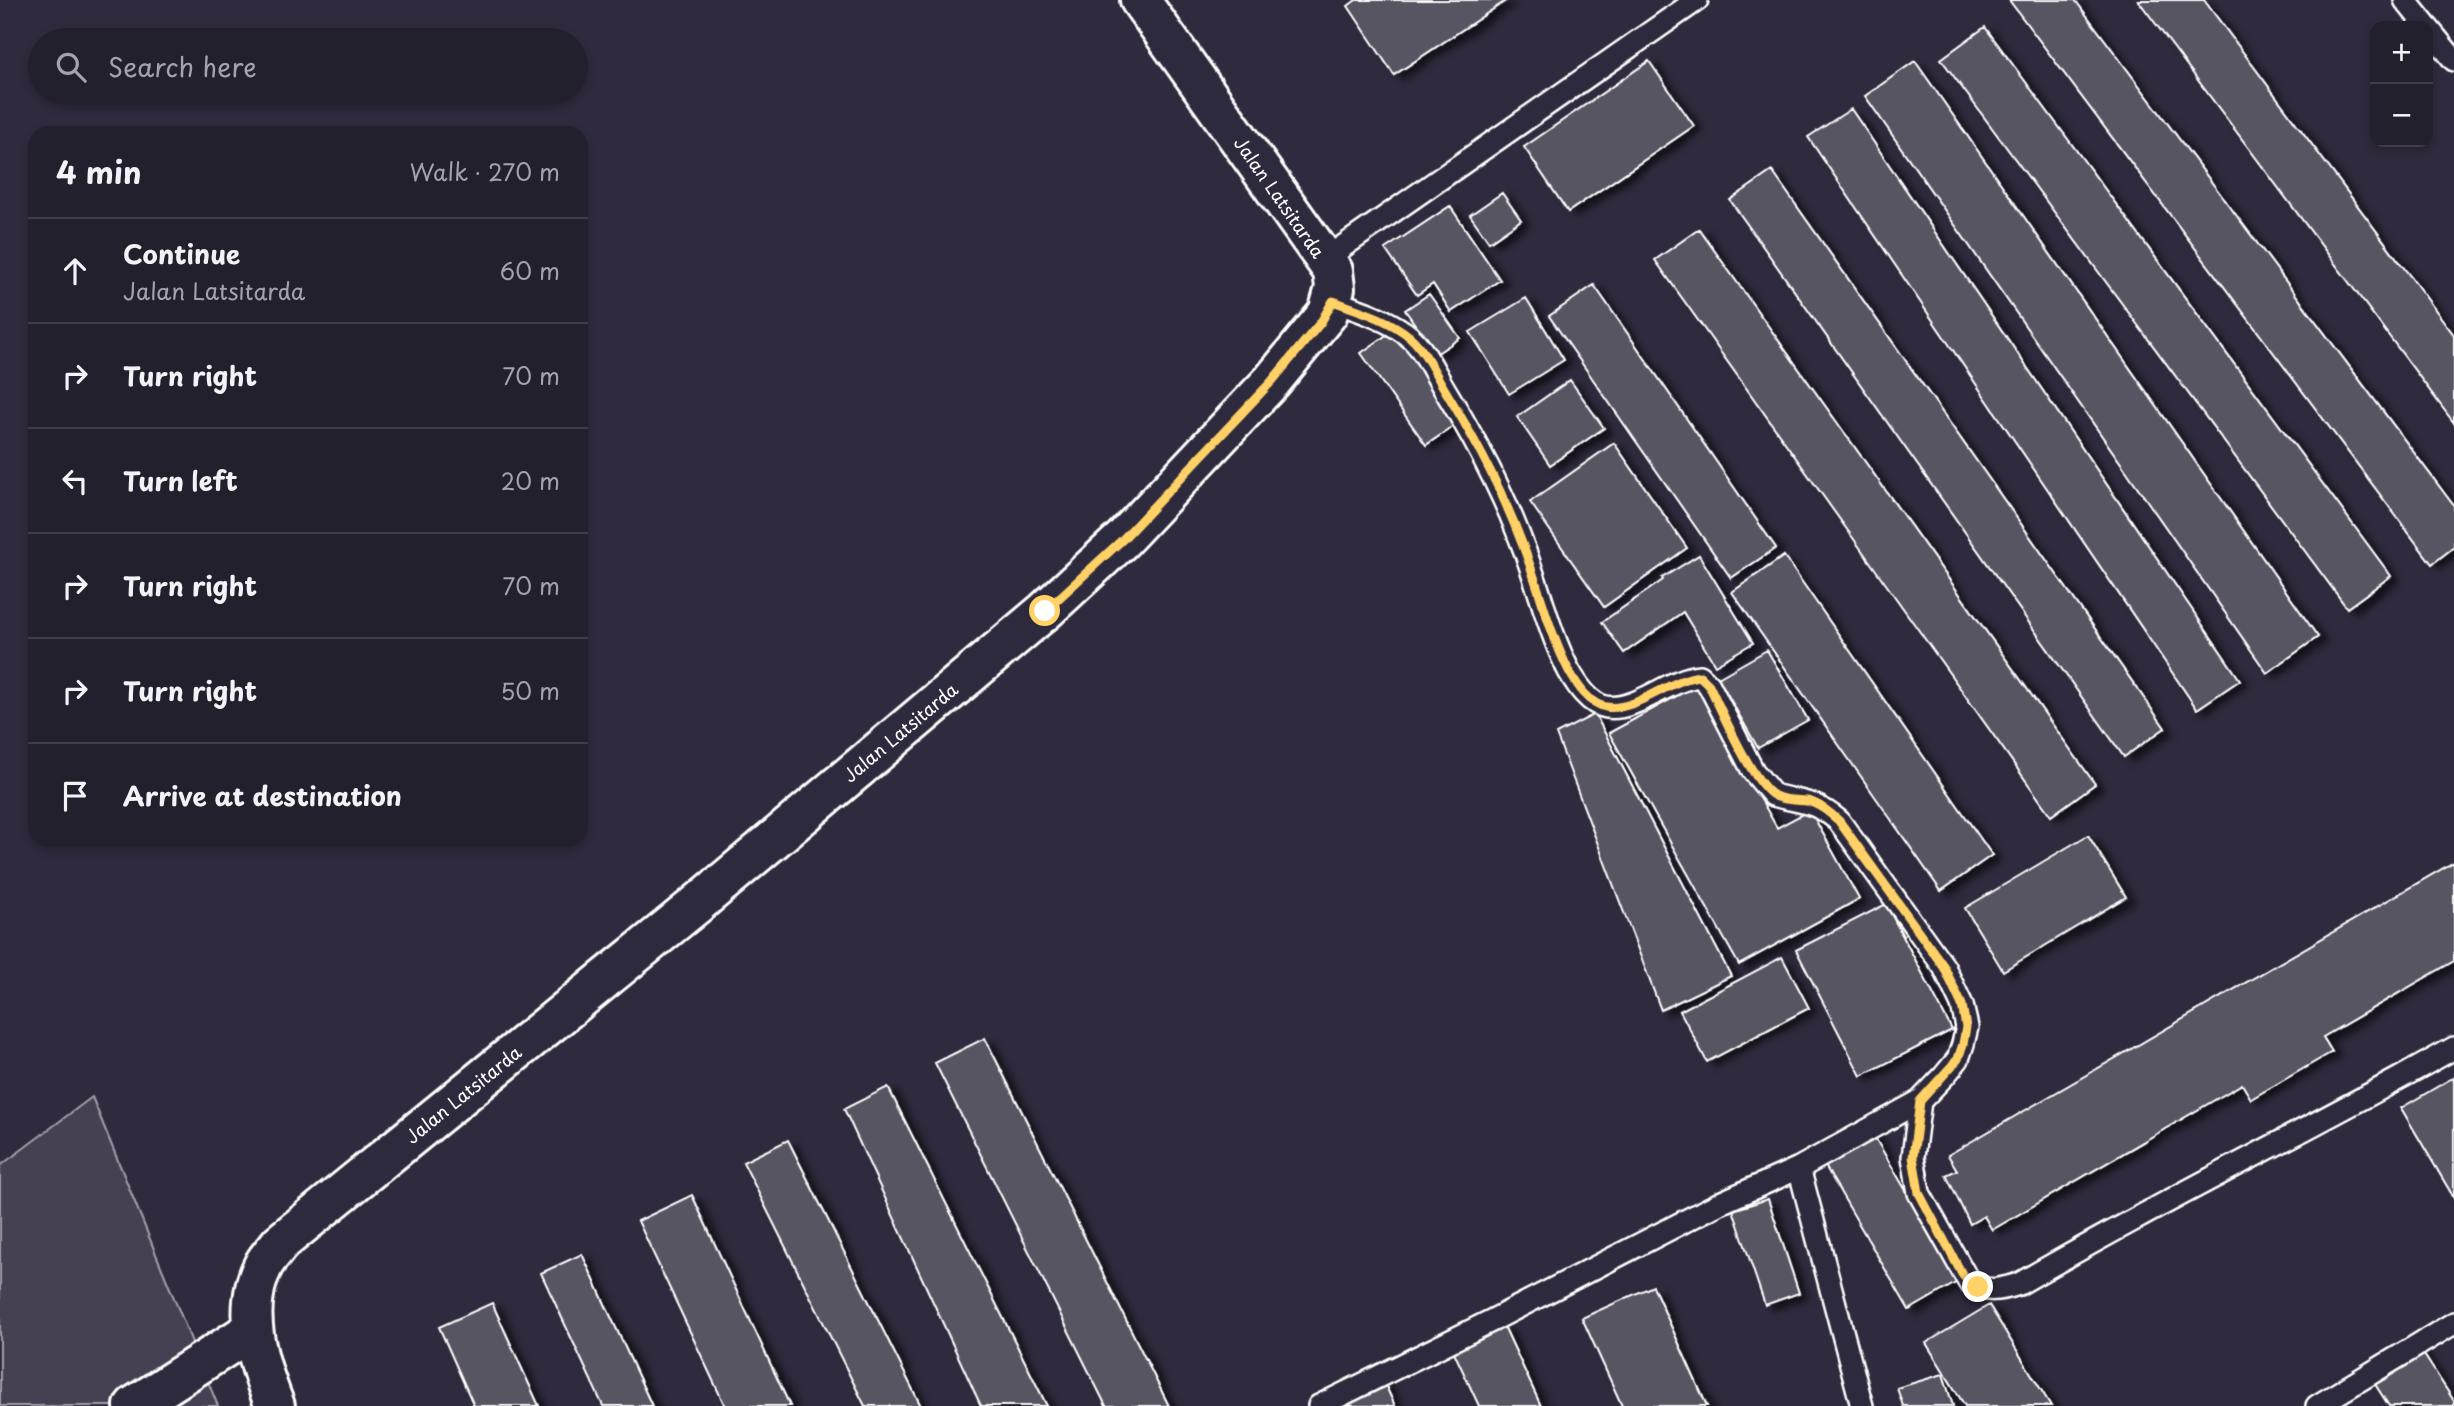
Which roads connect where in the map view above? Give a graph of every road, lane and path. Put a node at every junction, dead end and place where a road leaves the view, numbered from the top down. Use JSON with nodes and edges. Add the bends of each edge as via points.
{"nodes":[{"id":1,"x":1140,"y":0,"type":"edge"},
{"id":2,"x":1697,"y":0,"type":"edge"},
{"id":3,"x":2405,"y":0,"type":"edge"},
{"id":4,"x":2422,"y":21,"type":"edge"},
{"id":5,"x":2433,"y":34,"type":"edge"},
{"id":6,"x":2454,"y":60,"type":"edge"},
{"id":7,"x":1325,"y":259,"type":"junction"},
{"id":8,"x":1333,"y":301,"type":"junction"},
{"id":9,"x":2454,"y":1048,"type":"edge"},
{"id":10,"x":1920,"y":1101,"type":"junction"},
{"id":11,"x":1799,"y":1168,"type":"junction"},
{"id":12,"x":2454,"y":1323,"type":"edge"},
{"id":13,"x":252,"y":1330,"type":"junction"},
{"id":14,"x":134,"y":1406,"type":"edge"},
{"id":15,"x":275,"y":1406,"type":"edge"},
{"id":16,"x":1319,"y":1406,"type":"edge"},
{"id":17,"x":1862,"y":1406,"type":"edge"},
{"id":18,"x":2317,"y":1406,"type":"edge"}],
"edges":[{"from":1,"to":7,"type":"street","name":"Jalan Latsitarda"},
{"from":2,"to":7,"type":"lane"},
{"from":3,"to":4,"type":"lane"},
{"from":5,"to":6,"type":"lane"},
{"from":7,"to":8,"type":"street","name":"Jalan Latsitarda","via":[[1333,271]]},
{"from":8,"to":10,"type":"lane","via":[[1374,316],[1409,336],[1420,348],[1466,423],[1499,491],[1560,650],[1584,694],[1604,707],[1624,707],[1700,676],[1753,771],[1773,795],[1810,802],[1839,821],[1944,967],[1962,1005],[1966,1027],[1958,1059]]},
{"from":8,"to":13,"type":"street","name":"Jalan Latsitarda","via":[[1272,381],[1122,540],[1045,611],[696,905],[280,1243],[263,1265],[254,1296]]},
{"from":9,"to":10,"type":"lane","via":[[2019,1284],[2000,1290],[1969,1283],[1919,1193],[1913,1157]]},
{"from":10,"to":11,"type":"lane"},
{"from":11,"to":16,"type":"lane","via":[[1720,1203]]},
{"from":11,"to":17,"type":"lane"},
{"from":12,"to":18,"type":"lane"},
{"from":13,"to":14,"type":"street"},
{"from":13,"to":15,"type":"street","name":"Jalan Latsitarda"}]}
